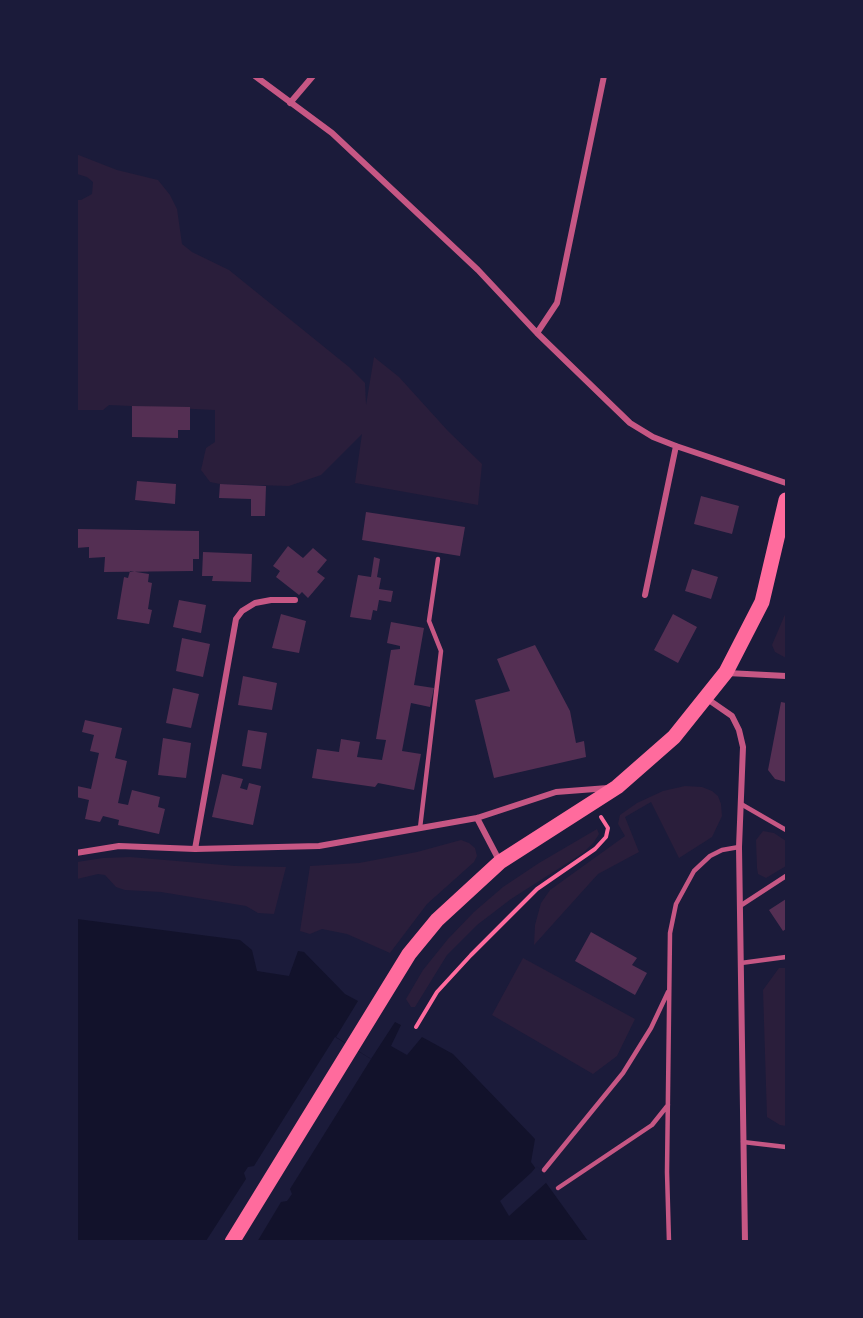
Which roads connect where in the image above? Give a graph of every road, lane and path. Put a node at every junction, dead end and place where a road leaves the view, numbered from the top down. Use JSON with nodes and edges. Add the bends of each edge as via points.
{"nodes":[{"id":1,"x":255,"y":76,"type":"edge"},
{"id":2,"x":313,"y":76,"type":"edge"},
{"id":3,"x":604,"y":76,"type":"edge"},
{"id":4,"x":291,"y":103,"type":"junction"},
{"id":5,"x":537,"y":333,"type":"junction"},
{"id":6,"x":676,"y":446,"type":"junction"},
{"id":7,"x":786,"y":483,"type":"edge"},
{"id":8,"x":786,"y":500,"type":"edge"},
{"id":9,"x":438,"y":559,"type":"dead end"},
{"id":10,"x":645,"y":595,"type":"dead end"},
{"id":11,"x":295,"y":600,"type":"dead end"},
{"id":12,"x":726,"y":672,"type":"junction"},
{"id":13,"x":786,"y":676,"type":"edge"},
{"id":14,"x":706,"y":698,"type":"junction"},
{"id":15,"x":617,"y":787,"type":"junction"},
{"id":16,"x":592,"y":803,"type":"junction"},
{"id":17,"x":741,"y":804,"type":"junction"},
{"id":18,"x":477,"y":818,"type":"junction"},
{"id":19,"x":420,"y":828,"type":"junction"},
{"id":20,"x":786,"y":830,"type":"edge"},
{"id":21,"x":739,"y":847,"type":"junction"},
{"id":22,"x":195,"y":849,"type":"junction"},
{"id":23,"x":76,"y":853,"type":"edge"},
{"id":24,"x":500,"y":862,"type":"junction"},
{"id":25,"x":786,"y":876,"type":"edge"},
{"id":26,"x":740,"y":906,"type":"junction"},
{"id":27,"x":786,"y":957,"type":"edge"},
{"id":28,"x":741,"y":963,"type":"junction"},
{"id":29,"x":669,"y":989,"type":"junction"},
{"id":30,"x":416,"y":1027,"type":"dead end"},
{"id":31,"x":668,"y":1105,"type":"junction"},
{"id":32,"x":743,"y":1142,"type":"junction"},
{"id":33,"x":786,"y":1147,"type":"edge"},
{"id":34,"x":544,"y":1170,"type":"dead end"},
{"id":35,"x":558,"y":1188,"type":"dead end"},
{"id":36,"x":232,"y":1242,"type":"edge"},
{"id":37,"x":669,"y":1242,"type":"edge"},
{"id":38,"x":744,"y":1242,"type":"edge"}],
"edges":[{"from":1,"to":4,"type":"street"},
{"from":2,"to":4,"type":"street"},
{"from":3,"to":5,"type":"street","via":[[557,303]]},
{"from":4,"to":5,"type":"street","via":[[332,133],[478,270]]},
{"from":5,"to":6,"type":"street","via":[[630,423]]},
{"from":6,"to":7,"type":"street"},
{"from":6,"to":10,"type":"street"},
{"from":8,"to":12,"type":"main road","via":[[762,602]]},
{"from":9,"to":19,"type":"lane","via":[[429,621],[441,651]]},
{"from":11,"to":22,"type":"street","via":[[255,603],[236,619]]},
{"from":12,"to":13,"type":"street"},
{"from":12,"to":14,"type":"main road"},
{"from":14,"to":15,"type":"main road","via":[[674,736]]},
{"from":14,"to":17,"type":"street","via":[[735,721],[743,747]]},
{"from":15,"to":16,"type":"main road"},
{"from":15,"to":18,"type":"street","via":[[556,792]]},
{"from":16,"to":24,"type":"main road"},
{"from":16,"to":30,"type":"path","via":[[608,828],[606,837],[529,897],[437,992]]},
{"from":17,"to":20,"type":"lane"},
{"from":17,"to":21,"type":"street"},
{"from":18,"to":19,"type":"street"},
{"from":18,"to":24,"type":"street"},
{"from":19,"to":22,"type":"street","via":[[319,846]]},
{"from":21,"to":26,"type":"street"},
{"from":21,"to":29,"type":"lane","via":[[710,856],[694,871],[676,904],[670,933]]},
{"from":22,"to":23,"type":"street","via":[[119,846]]},
{"from":24,"to":36,"type":"main road","via":[[437,920],[409,954]]},
{"from":25,"to":26,"type":"lane"},
{"from":26,"to":28,"type":"street"},
{"from":27,"to":28,"type":"lane"},
{"from":28,"to":32,"type":"street"},
{"from":29,"to":31,"type":"lane"},
{"from":29,"to":34,"type":"lane","via":[[623,1073]]},
{"from":31,"to":35,"type":"lane","via":[[652,1125]]},
{"from":31,"to":37,"type":"lane"},
{"from":32,"to":33,"type":"lane"},
{"from":32,"to":38,"type":"street"}]}
